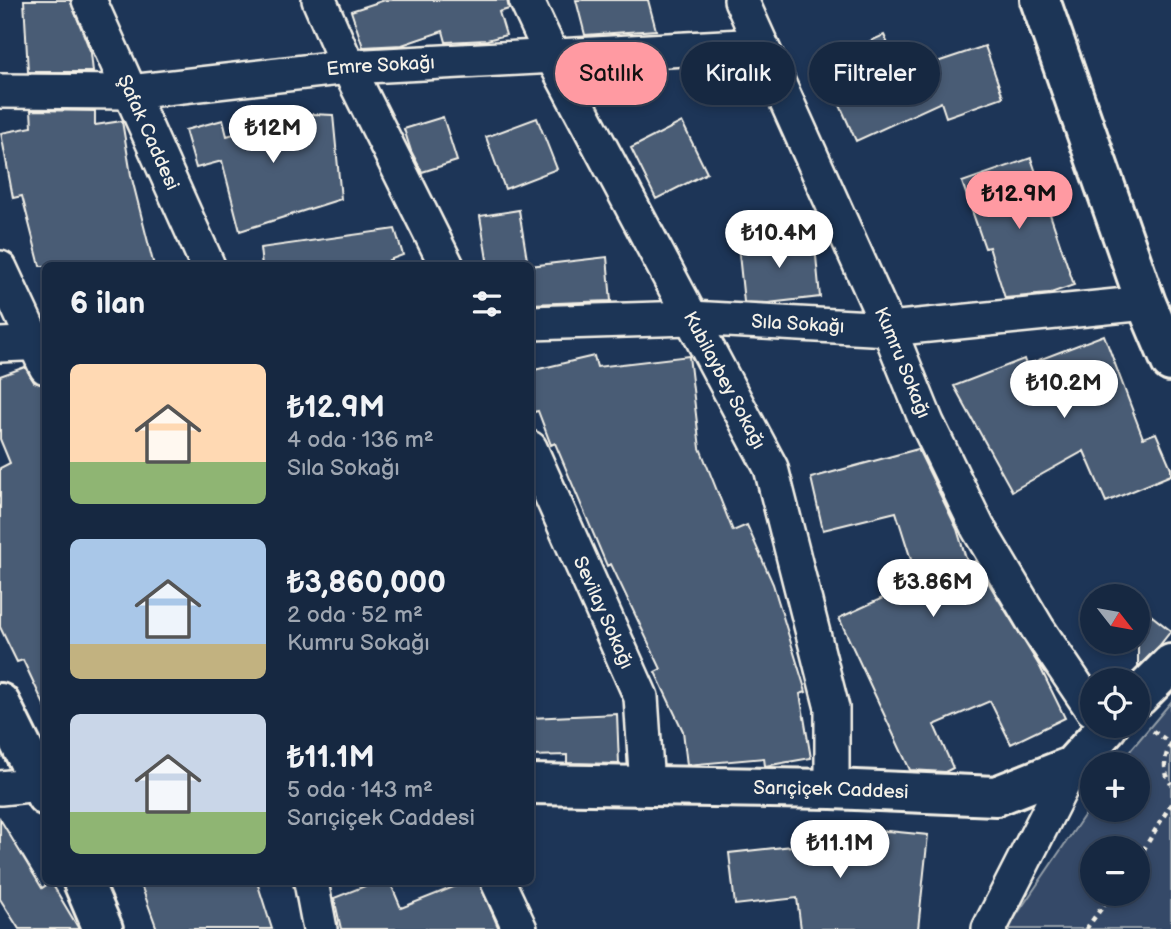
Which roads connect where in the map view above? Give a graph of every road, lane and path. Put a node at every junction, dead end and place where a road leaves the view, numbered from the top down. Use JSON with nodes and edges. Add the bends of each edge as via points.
{"nodes":[{"id":1,"x":89,"y":0,"type":"edge"},
{"id":2,"x":319,"y":0,"type":"edge"},
{"id":3,"x":526,"y":0,"type":"edge"},
{"id":4,"x":741,"y":0,"type":"edge"},
{"id":5,"x":1040,"y":0,"type":"edge"},
{"id":6,"x":760,"y":42,"type":"edge"},
{"id":7,"x":681,"y":49,"type":"edge"},
{"id":8,"x":552,"y":56,"type":"junction"},
{"id":9,"x":348,"y":67,"type":"junction"},
{"id":10,"x":0,"y":91,"type":"edge"},
{"id":11,"x":131,"y":92,"type":"junction"},
{"id":12,"x":788,"y":105,"type":"edge"},
{"id":13,"x":206,"y":262,"type":"edge"},
{"id":14,"x":445,"y":262,"type":"edge"},
{"id":15,"x":0,"y":268,"type":"edge"},
{"id":16,"x":1146,"y":303,"type":"junction"},
{"id":17,"x":691,"y":318,"type":"junction"},
{"id":18,"x":534,"y":323,"type":"edge"},
{"id":19,"x":889,"y":330,"type":"junction"},
{"id":20,"x":0,"y":345,"type":"edge"},
{"id":21,"x":42,"y":351,"type":"edge"},
{"id":22,"x":1171,"y":362,"type":"edge"},
{"id":23,"x":534,"y":457,"type":"edge"},
{"id":24,"x":1171,"y":664,"type":"edge"},
{"id":25,"x":1150,"y":685,"type":"edge"},
{"id":26,"x":1080,"y":691,"type":"edge"},
{"id":27,"x":0,"y":703,"type":"edge"},
{"id":28,"x":1092,"y":738,"type":"edge"},
{"id":29,"x":1171,"y":744,"type":"edge"},
{"id":30,"x":1072,"y":766,"type":"junction"},
{"id":31,"x":42,"y":784,"type":"edge"},
{"id":32,"x":534,"y":784,"type":"edge"},
{"id":33,"x":1171,"y":784,"type":"edge"},
{"id":34,"x":648,"y":786,"type":"junction"},
{"id":35,"x":0,"y":788,"type":"edge"},
{"id":36,"x":42,"y":788,"type":"edge"},
{"id":37,"x":832,"y":789,"type":"junction"},
{"id":38,"x":1171,"y":804,"type":"edge"},
{"id":39,"x":1150,"y":839,"type":"edge"},
{"id":40,"x":84,"y":885,"type":"edge"},
{"id":41,"x":312,"y":885,"type":"edge"},
{"id":42,"x":499,"y":885,"type":"edge"},
{"id":43,"x":1103,"y":906,"type":"edge"},
{"id":44,"x":103,"y":929,"type":"edge"},
{"id":45,"x":320,"y":929,"type":"edge"},
{"id":46,"x":520,"y":929,"type":"edge"},
{"id":47,"x":989,"y":929,"type":"edge"},
{"id":48,"x":1086,"y":929,"type":"edge"}],
"edges":[{"from":1,"to":11,"type":"street","name":"Şafak Caddesi"},
{"from":2,"to":9,"type":"street"},
{"from":3,"to":8,"type":"street","name":"Kubilaybey Sokağı"},
{"from":4,"to":6,"type":"street","name":"Kumru Sokağı"},
{"from":5,"to":16,"type":"street"},
{"from":7,"to":8,"type":"street","name":"Emre Sokağı"},
{"from":8,"to":9,"type":"street","name":"Emre Sokağı"},
{"from":8,"to":17,"type":"street","name":"Kubilaybey Sokağı"},
{"from":9,"to":11,"type":"street","name":"Emre Sokağı"},
{"from":9,"to":14,"type":"street"},
{"from":10,"to":11,"type":"street","name":"Emre Sokağı"},
{"from":11,"to":13,"type":"street","name":"Şafak Caddesi"},
{"from":12,"to":19,"type":"street","name":"Kumru Sokağı"},
{"from":15,"to":21,"type":"street"},
{"from":16,"to":19,"type":"street","name":"Sıla Sokağı"},
{"from":16,"to":22,"type":"street"},
{"from":17,"to":18,"type":"street","name":"Sıla Sokağı"},
{"from":17,"to":19,"type":"street","name":"Sıla Sokağı"},
{"from":17,"to":37,"type":"street","name":"Kubilaybey Sokağı","via":[[771,468],[832,708]]},
{"from":19,"to":26,"type":"street","name":"Kumru Sokağı","via":[[978,528]]},
{"from":20,"to":21,"type":"street"},
{"from":23,"to":34,"type":"street","name":"Sevilay Sokağı","via":[[640,697]]},
{"from":24,"to":25,"type":"street"},
{"from":27,"to":31,"type":"street"},
{"from":28,"to":30,"type":"street","name":"Sarıçiçek Caddesi"},
{"from":29,"to":33,"type":"path","via":[[1164,764]]},
{"from":30,"to":37,"type":"street","name":"Sarıçiçek Caddesi","via":[[996,796]]},
{"from":30,"to":47,"type":"street"},
{"from":32,"to":34,"type":"street","name":"Sarıçiçek Caddesi"},
{"from":34,"to":37,"type":"street","name":"Sarıçiçek Caddesi"},
{"from":35,"to":36,"type":"street"},
{"from":38,"to":39,"type":"path"},
{"from":40,"to":44,"type":"street"},
{"from":41,"to":45,"type":"street"},
{"from":42,"to":46,"type":"street"},
{"from":43,"to":48,"type":"path"}]}
